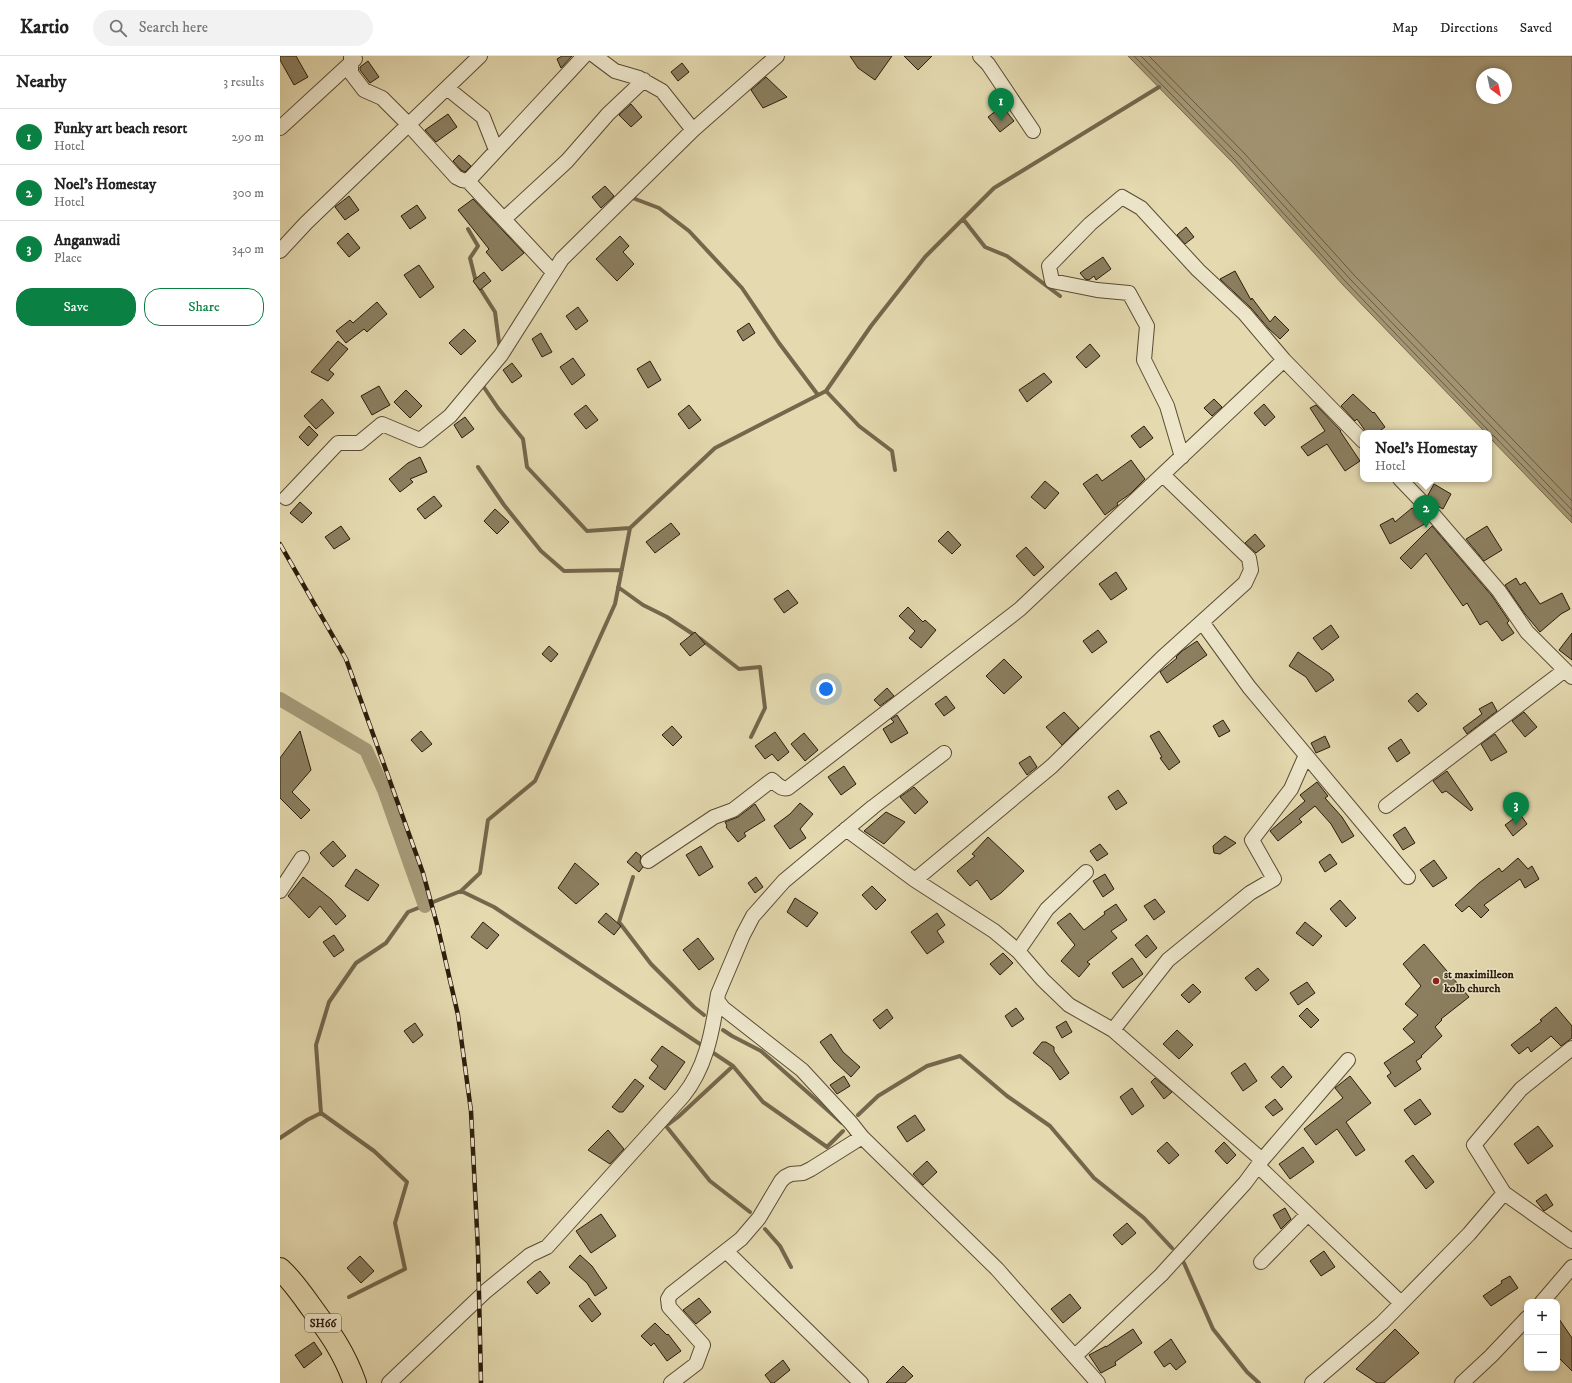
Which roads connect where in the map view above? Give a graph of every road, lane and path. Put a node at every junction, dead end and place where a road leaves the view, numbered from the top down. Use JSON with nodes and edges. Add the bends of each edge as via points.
{"nodes":[{"id":1,"x":480,"y":56,"type":"edge"},
{"id":2,"x":584,"y":56,"type":"edge"},
{"id":3,"x":595,"y":56,"type":"edge"},
{"id":4,"x":777,"y":56,"type":"edge"},
{"id":5,"x":980,"y":56,"type":"edge"},
{"id":6,"x":354,"y":58,"type":"edge"},
{"id":7,"x":644,"y":80,"type":"junction"},
{"id":8,"x":447,"y":88,"type":"junction"},
{"id":9,"x":409,"y":125,"type":"junction"},
{"id":10,"x":280,"y":128,"type":"edge"},
{"id":11,"x":693,"y":130,"type":"junction"},
{"id":12,"x":1033,"y":132,"type":"dead end"},
{"id":13,"x":496,"y":150,"type":"junction"},
{"id":14,"x":468,"y":181,"type":"junction"},
{"id":15,"x":504,"y":219,"type":"junction"},
{"id":16,"x":280,"y":251,"type":"edge"},
{"id":17,"x":553,"y":272,"type":"junction"},
{"id":18,"x":1284,"y":360,"type":"junction"},
{"id":19,"x":1360,"y":438,"type":"edge"},
{"id":20,"x":1182,"y":457,"type":"junction"},
{"id":21,"x":1162,"y":475,"type":"junction"},
{"id":22,"x":1403,"y":482,"type":"edge"},
{"id":23,"x":286,"y":498,"type":"dead end"},
{"id":24,"x":1202,"y":622,"type":"junction"},
{"id":25,"x":1568,"y":674,"type":"edge"},
{"id":26,"x":944,"y":753,"type":"dead end"},
{"id":27,"x":1306,"y":755,"type":"junction"},
{"id":28,"x":1386,"y":806,"type":"dead end"},
{"id":29,"x":846,"y":829,"type":"junction"},
{"id":30,"x":302,"y":858,"type":"dead end"},
{"id":31,"x":648,"y":861,"type":"dead end"},
{"id":32,"x":1086,"y":872,"type":"dead end"},
{"id":33,"x":1408,"y":877,"type":"dead end"},
{"id":34,"x":915,"y":880,"type":"junction"},
{"id":35,"x":280,"y":891,"type":"edge"},
{"id":36,"x":1018,"y":951,"type":"junction"},
{"id":37,"x":717,"y":1000,"type":"junction"},
{"id":38,"x":1113,"y":1030,"type":"junction"},
{"id":39,"x":1572,"y":1048,"type":"edge"},
{"id":40,"x":1348,"y":1060,"type":"dead end"},
{"id":41,"x":862,"y":1137,"type":"junction"},
{"id":42,"x":1260,"y":1163,"type":"junction"},
{"id":43,"x":1504,"y":1193,"type":"junction"},
{"id":44,"x":1308,"y":1214,"type":"junction"},
{"id":45,"x":1572,"y":1241,"type":"edge"},
{"id":46,"x":726,"y":1251,"type":"junction"},
{"id":47,"x":1261,"y":1262,"type":"dead end"},
{"id":48,"x":1572,"y":1267,"type":"edge"},
{"id":49,"x":280,"y":1269,"type":"edge"},
{"id":50,"x":1545,"y":1299,"type":"edge"},
{"id":51,"x":1401,"y":1303,"type":"junction"},
{"id":52,"x":1524,"y":1321,"type":"edge"},
{"id":53,"x":1075,"y":1356,"type":"junction"},
{"id":54,"x":355,"y":1383,"type":"edge"},
{"id":55,"x":389,"y":1383,"type":"edge"},
{"id":56,"x":671,"y":1383,"type":"edge"},
{"id":57,"x":861,"y":1383,"type":"edge"},
{"id":58,"x":1098,"y":1383,"type":"edge"},
{"id":59,"x":1312,"y":1383,"type":"edge"},
{"id":60,"x":1462,"y":1383,"type":"edge"}],
"edges":[{"from":1,"to":8,"type":"street"},
{"from":2,"to":13,"type":"street"},
{"from":3,"to":7,"type":"street","via":[[615,71]]},
{"from":4,"to":11,"type":"street"},
{"from":5,"to":12,"type":"street"},
{"from":6,"to":9,"type":"street","via":[[351,73],[364,90],[382,98]]},
{"from":6,"to":10,"type":"street"},
{"from":7,"to":11,"type":"street","via":[[662,91]]},
{"from":7,"to":15,"type":"street","via":[[608,114],[567,161]]},
{"from":8,"to":9,"type":"street"},
{"from":8,"to":13,"type":"street","via":[[483,117]]},
{"from":9,"to":14,"type":"street","via":[[456,177]]},
{"from":9,"to":16,"type":"street"},
{"from":11,"to":17,"type":"street","via":[[562,259]]},
{"from":13,"to":14,"type":"street"},
{"from":14,"to":15,"type":"street"},
{"from":15,"to":17,"type":"street"},
{"from":17,"to":23,"type":"street","via":[[501,355],[450,416],[420,440],[382,424],[359,443],[338,442]]},
{"from":18,"to":19,"type":"street"},
{"from":18,"to":20,"type":"street"},
{"from":18,"to":20,"type":"street","via":[[1245,314],[1198,270],[1141,208],[1122,197],[1090,224],[1049,266],[1052,280],[1097,290],[1129,293],[1147,326],[1144,360],[1167,406]]},
{"from":20,"to":21,"type":"street"},
{"from":21,"to":24,"type":"street","via":[[1249,558],[1251,570],[1245,583]]},
{"from":21,"to":31,"type":"street","via":[[1020,609],[788,788],[784,789],[772,780],[733,810],[714,817]]},
{"from":22,"to":25,"type":"street","via":[[1499,591],[1527,632]]},
{"from":24,"to":27,"type":"street","via":[[1249,687]]},
{"from":24,"to":34,"type":"street","via":[[1052,766]]},
{"from":25,"to":28,"type":"street"},
{"from":26,"to":29,"type":"street"},
{"from":27,"to":33,"type":"street"},
{"from":27,"to":38,"type":"street","via":[[1291,789],[1252,840],[1274,878],[1250,893],[1168,960]]},
{"from":29,"to":34,"type":"street"},
{"from":29,"to":37,"type":"street","via":[[784,881],[753,916]]},
{"from":30,"to":35,"type":"street"},
{"from":32,"to":36,"type":"street","via":[[1047,909]]},
{"from":34,"to":36,"type":"street","via":[[983,923]]},
{"from":36,"to":38,"type":"street","via":[[1069,1005]]},
{"from":37,"to":41,"type":"street","via":[[802,1070]]},
{"from":37,"to":55,"type":"street","via":[[712,1036],[692,1086],[547,1247],[530,1255],[486,1291]]},
{"from":38,"to":42,"type":"street"},
{"from":39,"to":43,"type":"street","via":[[1521,1089],[1474,1145]]},
{"from":40,"to":42,"type":"street"},
{"from":41,"to":46,"type":"street","via":[[811,1169],[785,1176],[753,1227]]},
{"from":41,"to":53,"type":"street","via":[[997,1269]]},
{"from":42,"to":44,"type":"street"},
{"from":42,"to":53,"type":"street","via":[[1245,1183],[1161,1275]]},
{"from":43,"to":45,"type":"street"},
{"from":43,"to":51,"type":"street","via":[[1469,1234]]},
{"from":44,"to":47,"type":"street"},
{"from":44,"to":51,"type":"street"},
{"from":46,"to":56,"type":"street","via":[[668,1299],[669,1307],[703,1345],[696,1364]]},
{"from":46,"to":57,"type":"street"},
{"from":48,"to":50,"type":"street"},
{"from":49,"to":54,"type":"main road","number":"SH66","via":[[291,1279],[334,1338],[347,1361]]},
{"from":51,"to":59,"type":"street","via":[[1382,1323]]},
{"from":52,"to":60,"type":"street"},
{"from":53,"to":58,"type":"street"}]}
